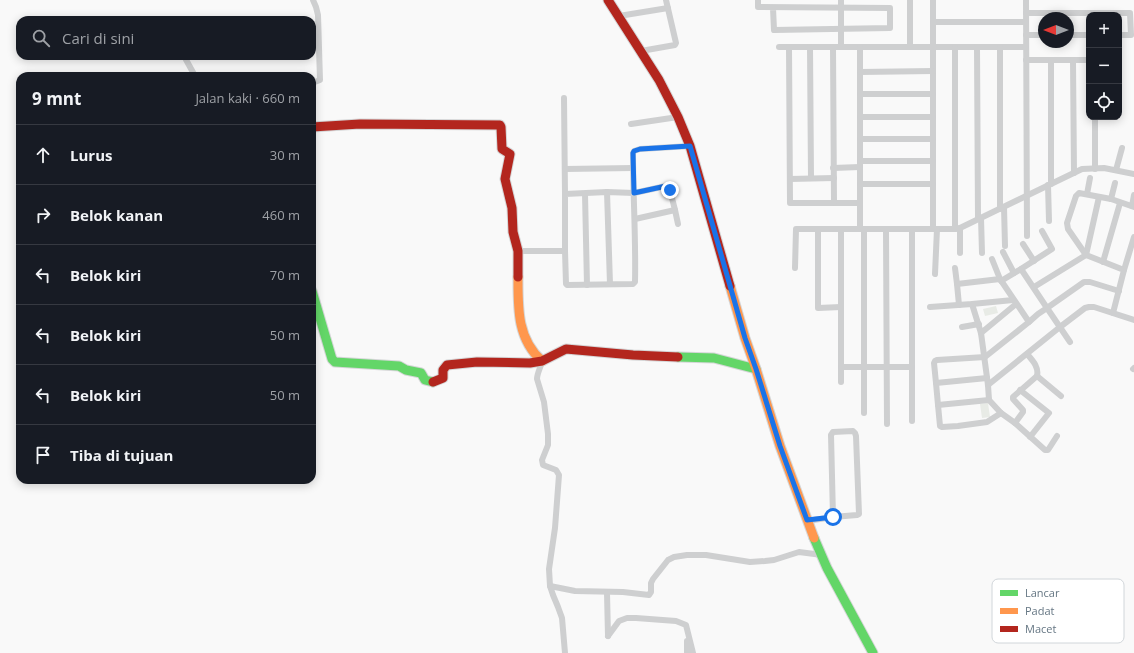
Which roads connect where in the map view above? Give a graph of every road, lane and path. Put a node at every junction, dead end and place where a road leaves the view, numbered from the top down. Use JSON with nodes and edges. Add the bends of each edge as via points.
{"nodes":[{"id":1,"x":313,"y":0,"type":"edge"},
{"id":2,"x":608,"y":0,"type":"edge"},
{"id":3,"x":666,"y":0,"type":"edge"},
{"id":4,"x":758,"y":0,"type":"edge"},
{"id":5,"x":841,"y":0,"type":"edge"},
{"id":6,"x":910,"y":0,"type":"edge"},
{"id":7,"x":933,"y":0,"type":"edge"},
{"id":8,"x":1026,"y":0,"type":"edge"},
{"id":9,"x":668,"y":8,"type":"junction"},
{"id":10,"x":773,"y":8,"type":"junction"},
{"id":11,"x":841,"y":8,"type":"junction"},
{"id":12,"x":1026,"y":13,"type":"junction"},
{"id":13,"x":1086,"y":13,"type":"edge"},
{"id":14,"x":1122,"y":13,"type":"edge"},
{"id":15,"x":619,"y":16,"type":"junction"},
{"id":16,"x":933,"y":22,"type":"junction"},
{"id":17,"x":1026,"y":22,"type":"junction"},
{"id":18,"x":841,"y":29,"type":"junction"},
{"id":19,"x":1026,"y":35,"type":"junction"},
{"id":20,"x":1038,"y":35,"type":"edge"},
{"id":21,"x":1074,"y":35,"type":"edge"},
{"id":22,"x":1086,"y":35,"type":"edge"},
{"id":23,"x":1122,"y":35,"type":"edge"},
{"id":24,"x":779,"y":47,"type":"dead end"},
{"id":25,"x":789,"y":47,"type":"junction"},
{"id":26,"x":810,"y":47,"type":"junction"},
{"id":27,"x":833,"y":47,"type":"junction"},
{"id":28,"x":841,"y":47,"type":"junction"},
{"id":29,"x":860,"y":47,"type":"junction"},
{"id":30,"x":910,"y":47,"type":"junction"},
{"id":31,"x":933,"y":47,"type":"junction"},
{"id":32,"x":955,"y":47,"type":"junction"},
{"id":33,"x":977,"y":47,"type":"junction"},
{"id":34,"x":1000,"y":47,"type":"junction"},
{"id":35,"x":1026,"y":47,"type":"junction"},
{"id":36,"x":641,"y":51,"type":"junction"},
{"id":37,"x":186,"y":60,"type":"edge"},
{"id":38,"x":1026,"y":60,"type":"junction"},
{"id":39,"x":1051,"y":60,"type":"junction"},
{"id":40,"x":1074,"y":60,"type":"junction"},
{"id":41,"x":1086,"y":60,"type":"edge"},
{"id":42,"x":193,"y":72,"type":"edge"},
{"id":43,"x":860,"y":72,"type":"junction"},
{"id":44,"x":933,"y":72,"type":"junction"},
{"id":45,"x":316,"y":82,"type":"edge"},
{"id":46,"x":860,"y":94,"type":"junction"},
{"id":47,"x":933,"y":94,"type":"junction"},
{"id":48,"x":564,"y":98,"type":"dead end"},
{"id":49,"x":678,"y":117,"type":"junction"},
{"id":50,"x":860,"y":117,"type":"junction"},
{"id":51,"x":933,"y":117,"type":"junction"},
{"id":52,"x":1095,"y":120,"type":"dead end"},
{"id":53,"x":631,"y":124,"type":"dead end"},
{"id":54,"x":316,"y":127,"type":"edge"},
{"id":55,"x":860,"y":139,"type":"junction"},
{"id":56,"x":933,"y":139,"type":"junction"},
{"id":57,"x":690,"y":146,"type":"junction"},
{"id":58,"x":1122,"y":148,"type":"dead end"},
{"id":59,"x":933,"y":161,"type":"junction"},
{"id":60,"x":860,"y":164,"type":"junction"},
{"id":61,"x":633,"y":168,"type":"junction"},
{"id":62,"x":834,"y":168,"type":"junction"},
{"id":63,"x":1095,"y":168,"type":"junction"},
{"id":64,"x":565,"y":169,"type":"junction"},
{"id":65,"x":1116,"y":170,"type":"junction"},
{"id":66,"x":1074,"y":173,"type":"junction"},
{"id":67,"x":1134,"y":174,"type":"edge"},
{"id":68,"x":811,"y":178,"type":"junction"},
{"id":69,"x":834,"y":178,"type":"junction"},
{"id":70,"x":1090,"y":178,"type":"dead end"},
{"id":71,"x":790,"y":179,"type":"junction"},
{"id":72,"x":1115,"y":183,"type":"dead end"},
{"id":73,"x":860,"y":184,"type":"junction"},
{"id":74,"x":933,"y":184,"type":"junction"},
{"id":75,"x":1050,"y":184,"type":"junction"},
{"id":76,"x":607,"y":192,"type":"junction"},
{"id":77,"x":634,"y":193,"type":"junction"},
{"id":78,"x":565,"y":194,"type":"junction"},
{"id":79,"x":584,"y":194,"type":"junction"},
{"id":80,"x":1087,"y":194,"type":"junction"},
{"id":81,"x":1134,"y":195,"type":"edge"},
{"id":82,"x":1026,"y":196,"type":"junction"},
{"id":83,"x":1099,"y":197,"type":"junction"},
{"id":84,"x":1111,"y":199,"type":"junction"},
{"id":85,"x":834,"y":203,"type":"junction"},
{"id":86,"x":860,"y":203,"type":"junction"},
{"id":87,"x":1120,"y":203,"type":"junction"},
{"id":88,"x":1133,"y":206,"type":"edge"},
{"id":89,"x":1002,"y":208,"type":"junction"},
{"id":90,"x":675,"y":210,"type":"junction"},
{"id":91,"x":635,"y":219,"type":"junction"},
{"id":92,"x":980,"y":219,"type":"junction"},
{"id":93,"x":1049,"y":221,"type":"dead end"},
{"id":94,"x":678,"y":224,"type":"dead end"},
{"id":95,"x":958,"y":228,"type":"junction"},
{"id":96,"x":818,"y":229,"type":"junction"},
{"id":97,"x":841,"y":229,"type":"junction"},
{"id":98,"x":862,"y":229,"type":"junction"},
{"id":99,"x":886,"y":229,"type":"junction"},
{"id":100,"x":912,"y":229,"type":"junction"},
{"id":101,"x":935,"y":229,"type":"junction"},
{"id":102,"x":1042,"y":231,"type":"dead end"},
{"id":103,"x":1027,"y":236,"type":"dead end"},
{"id":104,"x":1134,"y":237,"type":"edge"},
{"id":105,"x":1023,"y":244,"type":"dead end"},
{"id":106,"x":1005,"y":246,"type":"dead end"},
{"id":107,"x":518,"y":251,"type":"junction"},
{"id":108,"x":565,"y":251,"type":"junction"},
{"id":109,"x":1003,"y":252,"type":"dead end"},
{"id":110,"x":960,"y":253,"type":"dead end"},
{"id":111,"x":982,"y":253,"type":"dead end"},
{"id":112,"x":1086,"y":255,"type":"junction"},
{"id":113,"x":992,"y":258,"type":"dead end"},
{"id":114,"x":1034,"y":261,"type":"junction"},
{"id":115,"x":1103,"y":262,"type":"junction"},
{"id":116,"x":795,"y":268,"type":"dead end"},
{"id":117,"x":954,"y":268,"type":"dead end"},
{"id":118,"x":1021,"y":269,"type":"junction"},
{"id":119,"x":1124,"y":270,"type":"junction"},
{"id":120,"x":1014,"y":273,"type":"junction"},
{"id":121,"x":935,"y":274,"type":"dead end"},
{"id":122,"x":1000,"y":280,"type":"junction"},
{"id":123,"x":610,"y":284,"type":"junction"},
{"id":124,"x":957,"y":284,"type":"junction"},
{"id":125,"x":587,"y":285,"type":"junction"},
{"id":126,"x":1034,"y":287,"type":"junction"},
{"id":127,"x":1119,"y":291,"type":"junction"},
{"id":128,"x":1015,"y":302,"type":"junction"},
{"id":129,"x":972,"y":304,"type":"junction"},
{"id":130,"x":316,"y":305,"type":"edge"},
{"id":131,"x":959,"y":305,"type":"junction"},
{"id":132,"x":841,"y":307,"type":"junction"},
{"id":133,"x":930,"y":307,"type":"dead end"},
{"id":134,"x":1047,"y":308,"type":"junction"},
{"id":135,"x":1113,"y":313,"type":"junction"},
{"id":136,"x":1134,"y":320,"type":"edge"},
{"id":137,"x":1029,"y":322,"type":"junction"},
{"id":138,"x":979,"y":324,"type":"junction"},
{"id":139,"x":962,"y":327,"type":"dead end"},
{"id":140,"x":1060,"y":327,"type":"junction"},
{"id":141,"x":981,"y":333,"type":"junction"},
{"id":142,"x":1070,"y":342,"type":"dead end"},
{"id":143,"x":1027,"y":354,"type":"junction"},
{"id":144,"x":985,"y":357,"type":"junction"},
{"id":145,"x":542,"y":361,"type":"junction"},
{"id":146,"x":841,"y":367,"type":"junction"},
{"id":147,"x":864,"y":367,"type":"junction"},
{"id":148,"x":886,"y":367,"type":"junction"},
{"id":149,"x":912,"y":367,"type":"junction"},
{"id":150,"x":756,"y":369,"type":"junction"},
{"id":151,"x":1037,"y":376,"type":"junction"},
{"id":152,"x":987,"y":378,"type":"junction"},
{"id":153,"x":841,"y":382,"type":"dead end"},
{"id":154,"x":936,"y":383,"type":"junction"},
{"id":155,"x":988,"y":385,"type":"junction"},
{"id":156,"x":1020,"y":390,"type":"junction"},
{"id":157,"x":1061,"y":396,"type":"dead end"},
{"id":158,"x":989,"y":400,"type":"junction"},
{"id":159,"x":938,"y":405,"type":"junction"},
{"id":160,"x":864,"y":413,"type":"dead end"},
{"id":161,"x":1001,"y":413,"type":"junction"},
{"id":162,"x":912,"y":421,"type":"dead end"},
{"id":163,"x":887,"y":424,"type":"dead end"},
{"id":164,"x":1015,"y":424,"type":"junction"},
{"id":165,"x":1057,"y":436,"type":"dead end"},
{"id":166,"x":1030,"y":437,"type":"junction"},
{"id":167,"x":833,"y":517,"type":"junction"},
{"id":168,"x":807,"y":520,"type":"junction"},
{"id":169,"x":822,"y":554,"type":"junction"},
{"id":170,"x":550,"y":586,"type":"junction"},
{"id":171,"x":607,"y":592,"type":"junction"},
{"id":172,"x":687,"y":628,"type":"junction"},
{"id":173,"x":565,"y":653,"type":"edge"},
{"id":174,"x":687,"y":653,"type":"edge"},
{"id":175,"x":693,"y":653,"type":"edge"},
{"id":176,"x":872,"y":653,"type":"edge"}],
"edges":[{"from":1,"to":45,"type":"street","via":[[318,15],[320,80]]},
{"from":2,"to":15,"type":"street"},
{"from":3,"to":9,"type":"street"},
{"from":4,"to":10,"type":"street","via":[[758,7]]},
{"from":5,"to":11,"type":"street"},
{"from":6,"to":30,"type":"street"},
{"from":7,"to":16,"type":"street"},
{"from":8,"to":12,"type":"street"},
{"from":9,"to":15,"type":"street"},
{"from":9,"to":36,"type":"street","via":[[675,45]]},
{"from":10,"to":11,"type":"street"},
{"from":10,"to":18,"type":"street","via":[[774,30]]},
{"from":11,"to":18,"type":"street"},
{"from":11,"to":18,"type":"street","via":[[890,8],[890,28]]},
{"from":12,"to":13,"type":"street"},
{"from":12,"to":17,"type":"street"},
{"from":14,"to":23,"type":"street","via":[[1130,13],[1130,35]]},
{"from":15,"to":36,"type":"street"},
{"from":16,"to":17,"type":"street"},
{"from":16,"to":31,"type":"street"},
{"from":17,"to":19,"type":"street"},
{"from":18,"to":28,"type":"street"},
{"from":19,"to":20,"type":"street"},
{"from":19,"to":35,"type":"street"},
{"from":21,"to":22,"type":"street"},
{"from":24,"to":25,"type":"street"},
{"from":25,"to":26,"type":"street"},
{"from":25,"to":71,"type":"street"},
{"from":26,"to":27,"type":"street"},
{"from":26,"to":68,"type":"street"},
{"from":27,"to":28,"type":"street"},
{"from":27,"to":62,"type":"street"},
{"from":28,"to":29,"type":"street"},
{"from":29,"to":30,"type":"street"},
{"from":29,"to":43,"type":"street"},
{"from":30,"to":31,"type":"street"},
{"from":31,"to":32,"type":"street"},
{"from":31,"to":44,"type":"street"},
{"from":32,"to":33,"type":"street"},
{"from":32,"to":95,"type":"street"},
{"from":33,"to":34,"type":"street"},
{"from":33,"to":92,"type":"street"},
{"from":34,"to":35,"type":"street"},
{"from":34,"to":89,"type":"street"},
{"from":35,"to":38,"type":"street"},
{"from":36,"to":49,"type":"street"},
{"from":37,"to":42,"type":"street"},
{"from":38,"to":39,"type":"street"},
{"from":38,"to":82,"type":"street"},
{"from":39,"to":40,"type":"street"},
{"from":39,"to":75,"type":"street"},
{"from":40,"to":41,"type":"street"},
{"from":40,"to":66,"type":"street"},
{"from":43,"to":44,"type":"street"},
{"from":43,"to":46,"type":"street"},
{"from":44,"to":47,"type":"street"},
{"from":46,"to":47,"type":"street"},
{"from":46,"to":50,"type":"street"},
{"from":47,"to":51,"type":"street"},
{"from":48,"to":64,"type":"street"},
{"from":49,"to":53,"type":"street"},
{"from":49,"to":57,"type":"street"},
{"from":50,"to":51,"type":"street"},
{"from":50,"to":55,"type":"street"},
{"from":51,"to":56,"type":"street"},
{"from":52,"to":63,"type":"street"},
{"from":54,"to":107,"type":"street","via":[[360,124],[500,125],[502,149],[510,154],[505,179]]},
{"from":55,"to":56,"type":"street"},
{"from":55,"to":60,"type":"street"},
{"from":56,"to":59,"type":"street"},
{"from":57,"to":61,"type":"street","via":[[636,150],[633,153]]},
{"from":57,"to":150,"type":"street"},
{"from":58,"to":65,"type":"street"},
{"from":59,"to":60,"type":"street"},
{"from":59,"to":74,"type":"street"},
{"from":60,"to":62,"type":"street"},
{"from":60,"to":73,"type":"street"},
{"from":61,"to":64,"type":"street"},
{"from":61,"to":77,"type":"street"},
{"from":62,"to":69,"type":"street"},
{"from":63,"to":65,"type":"street"},
{"from":63,"to":66,"type":"street","via":[[1082,169]]},
{"from":64,"to":78,"type":"street"},
{"from":65,"to":67,"type":"street"},
{"from":66,"to":75,"type":"street"},
{"from":68,"to":69,"type":"street"},
{"from":68,"to":71,"type":"street"},
{"from":69,"to":85,"type":"street"},
{"from":70,"to":80,"type":"street"},
{"from":71,"to":85,"type":"street","via":[[790,203]]},
{"from":72,"to":84,"type":"street"},
{"from":73,"to":74,"type":"street"},
{"from":73,"to":86,"type":"street"},
{"from":74,"to":101,"type":"street"},
{"from":75,"to":82,"type":"street"},
{"from":75,"to":93,"type":"street"},
{"from":76,"to":77,"type":"street"},
{"from":76,"to":79,"type":"street"},
{"from":76,"to":123,"type":"street"},
{"from":77,"to":90,"type":"street","via":[[669,187]]},
{"from":77,"to":91,"type":"street"},
{"from":78,"to":79,"type":"street"},
{"from":78,"to":108,"type":"street"},
{"from":79,"to":125,"type":"street"},
{"from":80,"to":83,"type":"street"},
{"from":80,"to":112,"type":"street","via":[[1077,194],[1067,223],[1068,229]]},
{"from":81,"to":88,"type":"street"},
{"from":82,"to":89,"type":"street"},
{"from":82,"to":103,"type":"street"},
{"from":83,"to":84,"type":"street"},
{"from":83,"to":112,"type":"street"},
{"from":84,"to":87,"type":"street"},
{"from":85,"to":86,"type":"street"},
{"from":86,"to":98,"type":"street"},
{"from":87,"to":88,"type":"street"},
{"from":87,"to":115,"type":"street"},
{"from":89,"to":92,"type":"street"},
{"from":89,"to":106,"type":"street"},
{"from":90,"to":91,"type":"street"},
{"from":90,"to":94,"type":"street"},
{"from":91,"to":123,"type":"street","via":[[635,282]]},
{"from":92,"to":95,"type":"street"},
{"from":92,"to":111,"type":"street"},
{"from":95,"to":101,"type":"street"},
{"from":95,"to":110,"type":"street"},
{"from":96,"to":97,"type":"street"},
{"from":96,"to":116,"type":"street","via":[[796,229]]},
{"from":96,"to":132,"type":"street","via":[[818,308]]},
{"from":97,"to":98,"type":"street"},
{"from":97,"to":132,"type":"street"},
{"from":98,"to":99,"type":"street"},
{"from":98,"to":147,"type":"street"},
{"from":99,"to":100,"type":"street"},
{"from":99,"to":148,"type":"street"},
{"from":100,"to":101,"type":"street"},
{"from":100,"to":149,"type":"street"},
{"from":101,"to":121,"type":"street"},
{"from":102,"to":114,"type":"street","via":[[1052,249]]},
{"from":104,"to":119,"type":"street"},
{"from":105,"to":114,"type":"street"},
{"from":107,"to":108,"type":"street"},
{"from":107,"to":145,"type":"street","via":[[520,328],[528,345]]},
{"from":108,"to":125,"type":"street","via":[[566,284]]},
{"from":109,"to":120,"type":"street"},
{"from":112,"to":115,"type":"street"},
{"from":112,"to":126,"type":"street"},
{"from":113,"to":122,"type":"street"},
{"from":114,"to":118,"type":"street"},
{"from":115,"to":119,"type":"street"},
{"from":117,"to":124,"type":"street"},
{"from":118,"to":120,"type":"street"},
{"from":118,"to":126,"type":"street"},
{"from":119,"to":127,"type":"street"},
{"from":120,"to":122,"type":"street"},
{"from":122,"to":124,"type":"street"},
{"from":122,"to":128,"type":"street"},
{"from":123,"to":125,"type":"street"},
{"from":124,"to":131,"type":"street"},
{"from":126,"to":134,"type":"street"},
{"from":127,"to":134,"type":"street","via":[[1084,282]]},
{"from":127,"to":135,"type":"street"},
{"from":128,"to":129,"type":"street"},
{"from":128,"to":137,"type":"street"},
{"from":128,"to":141,"type":"street"},
{"from":129,"to":131,"type":"street"},
{"from":129,"to":138,"type":"street"},
{"from":130,"to":145,"type":"street","via":[[334,362],[399,366],[421,373],[424,380],[430,382],[443,378],[447,365]]},
{"from":131,"to":133,"type":"street"},
{"from":132,"to":146,"type":"street"},
{"from":134,"to":137,"type":"street"},
{"from":134,"to":140,"type":"street"},
{"from":135,"to":136,"type":"street"},
{"from":135,"to":140,"type":"street","via":[[1094,307],[1085,308]]},
{"from":137,"to":144,"type":"street"},
{"from":138,"to":139,"type":"street"},
{"from":138,"to":141,"type":"street"},
{"from":140,"to":142,"type":"street"},
{"from":140,"to":143,"type":"street"},
{"from":141,"to":144,"type":"street"},
{"from":143,"to":151,"type":"street","via":[[1038,369]]},
{"from":143,"to":155,"type":"street"},
{"from":144,"to":152,"type":"street"},
{"from":144,"to":154,"type":"street","via":[[935,361]]},
{"from":145,"to":150,"type":"street","via":[[566,349],[714,358]]},
{"from":145,"to":170,"type":"street","via":[[537,380],[544,402],[548,434],[548,445],[542,462],[543,465],[556,470],[559,475],[549,569]]},
{"from":146,"to":147,"type":"street"},
{"from":146,"to":153,"type":"street"},
{"from":147,"to":148,"type":"street"},
{"from":147,"to":160,"type":"street"},
{"from":148,"to":149,"type":"street"},
{"from":148,"to":163,"type":"street"},
{"from":149,"to":162,"type":"street"},
{"from":150,"to":168,"type":"street"},
{"from":151,"to":156,"type":"street"},
{"from":151,"to":157,"type":"street"},
{"from":152,"to":154,"type":"street"},
{"from":152,"to":155,"type":"street"},
{"from":154,"to":159,"type":"street"},
{"from":155,"to":158,"type":"street"},
{"from":156,"to":164,"type":"street","via":[[1013,399],[1024,412]]},
{"from":156,"to":166,"type":"street","via":[[1049,413]]},
{"from":158,"to":159,"type":"street"},
{"from":158,"to":161,"type":"street"},
{"from":159,"to":161,"type":"street","via":[[942,427],[987,422]]},
{"from":161,"to":164,"type":"street"},
{"from":164,"to":166,"type":"street"},
{"from":165,"to":166,"type":"street","via":[[1046,451]]},
{"from":167,"to":167,"type":"street","via":[[859,514],[856,436],[853,431],[833,432],[831,435]]},
{"from":167,"to":168,"type":"street"},
{"from":168,"to":169,"type":"street"},
{"from":169,"to":171,"type":"street","via":[[799,552],[774,560],[750,562],[706,556],[680,556],[668,560],[662,566],[651,583],[649,595]]},
{"from":169,"to":176,"type":"street"},
{"from":170,"to":171,"type":"street","via":[[575,591]]},
{"from":170,"to":173,"type":"street","via":[[562,618]]},
{"from":171,"to":172,"type":"street","via":[[608,636],[619,621],[627,618],[676,621]]},
{"from":172,"to":174,"type":"street"},
{"from":172,"to":175,"type":"street"}]}
